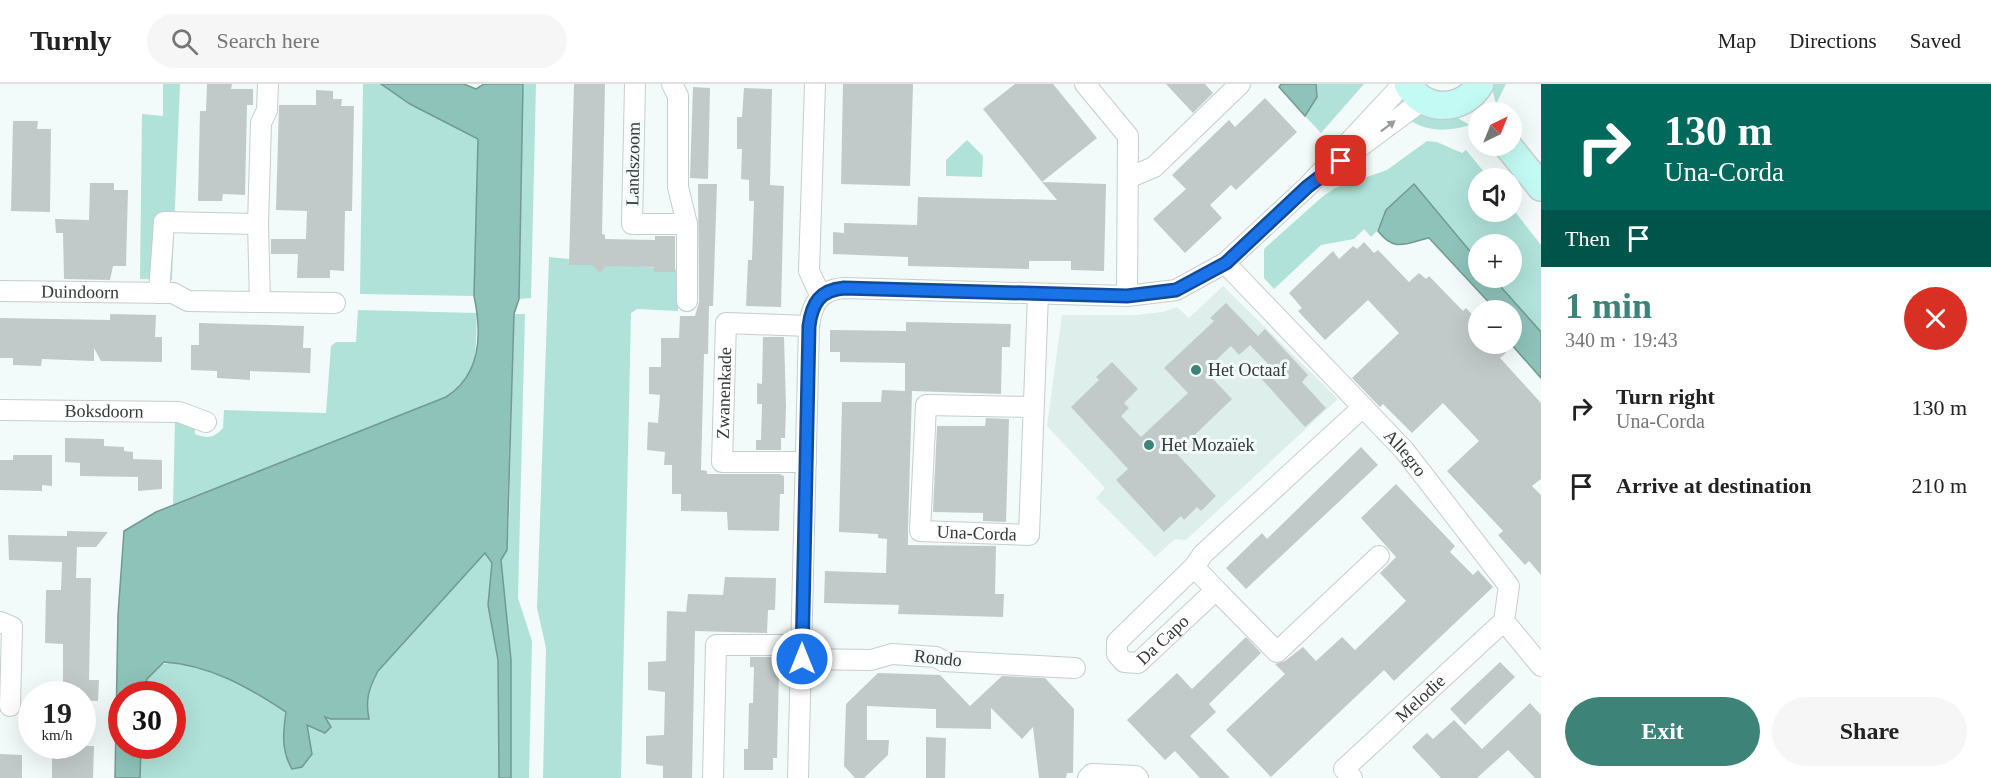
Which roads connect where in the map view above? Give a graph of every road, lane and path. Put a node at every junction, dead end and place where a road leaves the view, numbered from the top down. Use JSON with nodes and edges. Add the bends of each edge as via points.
{"nodes":[{"id":1,"x":268,"y":84,"type":"edge"},
{"id":2,"x":635,"y":84,"type":"edge"},
{"id":3,"x":672,"y":84,"type":"edge"},
{"id":4,"x":815,"y":84,"type":"edge"},
{"id":5,"x":1085,"y":84,"type":"edge"},
{"id":6,"x":1240,"y":84,"type":"edge"},
{"id":7,"x":1411,"y":89,"type":"edge"},
{"id":8,"x":1478,"y":98,"type":"edge"},
{"id":9,"x":1516,"y":156,"type":"edge"},
{"id":10,"x":1128,"y":178,"type":"junction"},
{"id":11,"x":1541,"y":187,"type":"edge"},
{"id":12,"x":258,"y":224,"type":"junction"},
{"id":13,"x":687,"y":224,"type":"junction"},
{"id":14,"x":1226,"y":263,"type":"junction"},
{"id":15,"x":0,"y":291,"type":"edge"},
{"id":16,"x":159,"y":293,"type":"junction"},
{"id":17,"x":1038,"y":294,"type":"junction"},
{"id":18,"x":820,"y":295,"type":"junction"},
{"id":19,"x":1127,"y":296,"type":"junction"},
{"id":20,"x":687,"y":301,"type":"dead end"},
{"id":21,"x":260,"y":302,"type":"junction"},
{"id":22,"x":335,"y":303,"type":"dead end"},
{"id":23,"x":809,"y":326,"type":"junction"},
{"id":24,"x":1363,"y":406,"type":"junction"},
{"id":25,"x":1033,"y":407,"type":"junction"},
{"id":26,"x":0,"y":410,"type":"edge"},
{"id":27,"x":206,"y":422,"type":"dead end"},
{"id":28,"x":806,"y":462,"type":"junction"},
{"id":29,"x":1379,"y":556,"type":"dead end"},
{"id":30,"x":1194,"y":567,"type":"junction"},
{"id":31,"x":1216,"y":590,"type":"junction"},
{"id":32,"x":1504,"y":621,"type":"junction"},
{"id":33,"x":0,"y":622,"type":"edge"},
{"id":34,"x":802,"y":652,"type":"junction"},
{"id":35,"x":1541,"y":666,"type":"edge"},
{"id":36,"x":1075,"y":668,"type":"dead end"},
{"id":37,"x":10,"y":706,"type":"dead end"},
{"id":38,"x":713,"y":778,"type":"edge"},
{"id":39,"x":798,"y":778,"type":"edge"},
{"id":40,"x":1088,"y":778,"type":"edge"},
{"id":41,"x":1138,"y":778,"type":"edge"},
{"id":42,"x":1352,"y":778,"type":"edge"}],
"edges":[{"from":1,"to":12,"type":"street","via":[[267,110],[261,123]]},
{"from":2,"to":13,"type":"street","name":"Landszoom","via":[[632,225]]},
{"from":3,"to":13,"type":"street","via":[[678,96],[678,188]]},
{"from":4,"to":18,"type":"street","via":[[809,271]]},
{"from":5,"to":10,"type":"street","via":[[1128,136]]},
{"from":6,"to":10,"type":"street","via":[[1154,167]]},
{"from":7,"to":8,"type":"street","via":[[1448,106]]},
{"from":7,"to":14,"type":"street"},
{"from":9,"to":11,"type":"street"},
{"from":10,"to":19,"type":"street"},
{"from":12,"to":16,"type":"street","via":[[164,222]]},
{"from":12,"to":21,"type":"street"},
{"from":13,"to":20,"type":"street"},
{"from":14,"to":19,"type":"street","via":[[1176,290]]},
{"from":14,"to":24,"type":"street","name":"Allegro"},
{"from":15,"to":16,"type":"street","name":"Duindoorn"},
{"from":16,"to":21,"type":"street","name":"Duindoorn","via":[[173,293],[188,300]]},
{"from":17,"to":18,"type":"street","via":[[844,288]]},
{"from":17,"to":19,"type":"street"},
{"from":17,"to":25,"type":"street","name":"Una-Corda"},
{"from":18,"to":23,"type":"street","via":[[810,314]]},
{"from":21,"to":22,"type":"street","name":"Duindoorn"},
{"from":23,"to":28,"type":"street"},
{"from":23,"to":28,"type":"street","name":"Zwanenkade","via":[[726,323],[722,462]]},
{"from":24,"to":30,"type":"street","name":"Da Capo","via":[[1203,554]]},
{"from":24,"to":32,"type":"street","name":"Allegro","via":[[1404,450],[1509,586]]},
{"from":25,"to":25,"type":"street","name":"Una-Corda","via":[[926,405],[920,531],[1029,535]]},
{"from":26,"to":27,"type":"street","name":"Boksdoorn","via":[[179,412]]},
{"from":28,"to":34,"type":"street"},
{"from":29,"to":31,"type":"street","via":[[1277,652]]},
{"from":30,"to":31,"type":"street"},
{"from":30,"to":31,"type":"street","name":"Da Capo","via":[[1117,642],[1117,654],[1124,662],[1138,663]]},
{"from":32,"to":35,"type":"street"},
{"from":32,"to":42,"type":"street","name":"Melodie","via":[[1344,769]]},
{"from":33,"to":37,"type":"street","via":[[12,627]]},
{"from":34,"to":36,"type":"street","name":"Rondo","via":[[871,660],[892,654],[936,657],[943,661]]},
{"from":34,"to":38,"type":"street","via":[[716,645]]},
{"from":34,"to":39,"type":"street"},
{"from":40,"to":41,"type":"street","via":[[1092,774]]}]}
